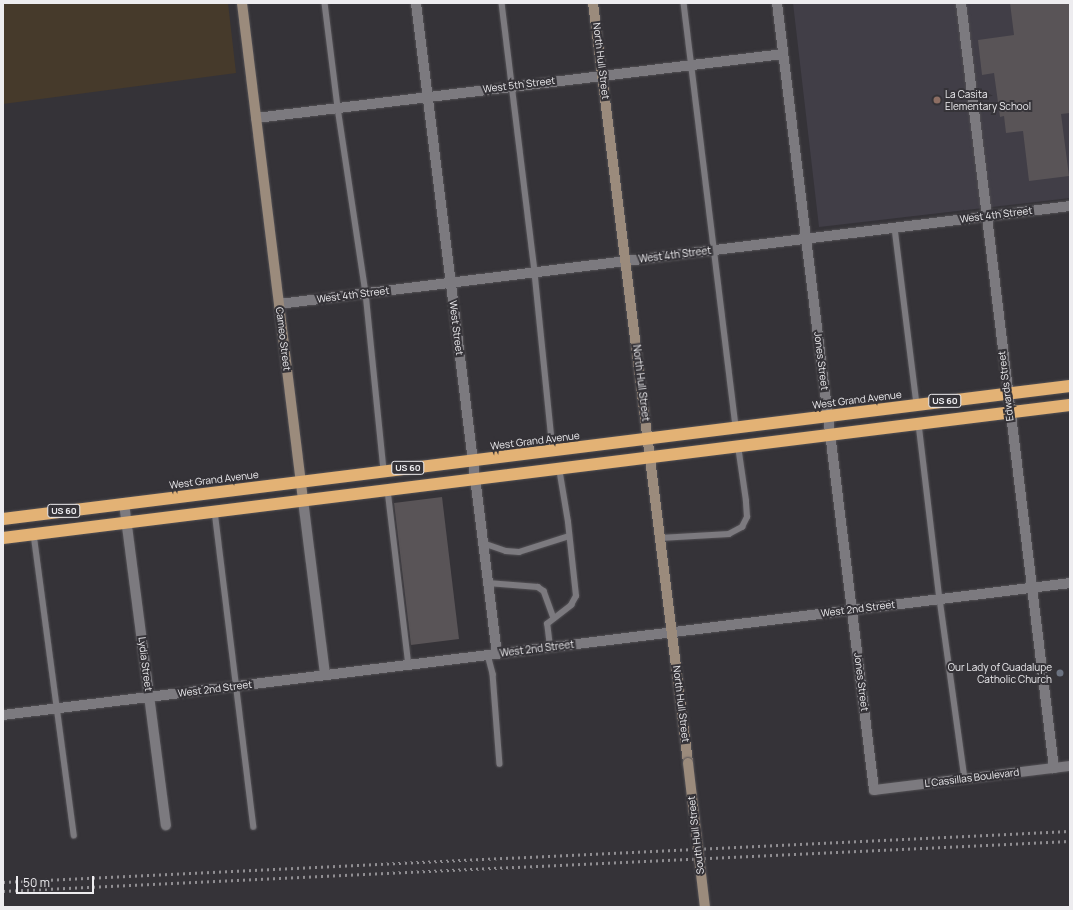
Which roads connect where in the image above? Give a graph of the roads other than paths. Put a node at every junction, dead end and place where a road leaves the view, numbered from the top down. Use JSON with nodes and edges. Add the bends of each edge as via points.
{"nodes":[{"id":1,"x":242,"y":3,"type":"edge"},
{"id":2,"x":325,"y":3,"type":"edge"},
{"id":3,"x":416,"y":3,"type":"edge"},
{"id":4,"x":502,"y":3,"type":"edge"},
{"id":5,"x":593,"y":3,"type":"edge"},
{"id":6,"x":684,"y":3,"type":"edge"},
{"id":7,"x":777,"y":3,"type":"edge"},
{"id":8,"x":961,"y":3,"type":"edge"},
{"id":9,"x":783,"y":54,"type":"junction"},
{"id":10,"x":692,"y":64,"type":"junction"},
{"id":11,"x":602,"y":75,"type":"junction"},
{"id":12,"x":512,"y":86,"type":"junction"},
{"id":13,"x":427,"y":96,"type":"junction"},
{"id":14,"x":338,"y":108,"type":"junction"},
{"id":15,"x":256,"y":118,"type":"junction"},
{"id":16,"x":1070,"y":206,"type":"edge"},
{"id":17,"x":986,"y":216,"type":"junction"},
{"id":18,"x":895,"y":228,"type":"junction"},
{"id":19,"x":806,"y":239,"type":"junction"},
{"id":20,"x":716,"y":250,"type":"junction"},
{"id":21,"x":626,"y":261,"type":"junction"},
{"id":22,"x":535,"y":272,"type":"junction"},
{"id":23,"x":450,"y":283,"type":"junction"},
{"id":24,"x":366,"y":293,"type":"junction"},
{"id":25,"x":279,"y":304,"type":"junction"},
{"id":26,"x":1070,"y":386,"type":"edge"},
{"id":27,"x":1007,"y":393,"type":"junction"},
{"id":28,"x":917,"y":404,"type":"junction"},
{"id":29,"x":1070,"y":405,"type":"edge"},
{"id":30,"x":1010,"y":413,"type":"junction"},
{"id":31,"x":828,"y":416,"type":"junction"},
{"id":32,"x":919,"y":424,"type":"junction"},
{"id":33,"x":736,"y":427,"type":"junction"},
{"id":34,"x":830,"y":435,"type":"junction"},
{"id":35,"x":648,"y":438,"type":"junction"},
{"id":36,"x":738,"y":446,"type":"junction"},
{"id":37,"x":553,"y":451,"type":"junction"},
{"id":38,"x":650,"y":457,"type":"junction"},
{"id":39,"x":472,"y":460,"type":"junction"},
{"id":40,"x":559,"y":468,"type":"junction"},
{"id":41,"x":384,"y":471,"type":"junction"},
{"id":42,"x":475,"y":478,"type":"junction"},
{"id":43,"x":301,"y":482,"type":"junction"},
{"id":44,"x":388,"y":489,"type":"junction"},
{"id":45,"x":303,"y":500,"type":"junction"},
{"id":46,"x":124,"y":503,"type":"junction"},
{"id":47,"x":215,"y":511,"type":"junction"},
{"id":48,"x":3,"y":519,"type":"edge"},
{"id":49,"x":127,"y":523,"type":"junction"},
{"id":50,"x":34,"y":534,"type":"junction"},
{"id":51,"x":569,"y":536,"type":"junction"},
{"id":52,"x":3,"y":538,"type":"edge"},
{"id":53,"x":660,"y":538,"type":"junction"},
{"id":54,"x":483,"y":543,"type":"junction"},
{"id":55,"x":488,"y":583,"type":"junction"},
{"id":56,"x":1070,"y":583,"type":"edge"},
{"id":57,"x":1031,"y":588,"type":"junction"},
{"id":58,"x":940,"y":599,"type":"junction"},
{"id":59,"x":852,"y":610,"type":"junction"},
{"id":60,"x":554,"y":618,"type":"junction"},
{"id":61,"x":672,"y":632,"type":"junction"},
{"id":62,"x":550,"y":647,"type":"junction"},
{"id":63,"x":492,"y":655,"type":"junction"},
{"id":64,"x":409,"y":665,"type":"junction"},
{"id":65,"x":325,"y":675,"type":"junction"},
{"id":66,"x":237,"y":686,"type":"junction"},
{"id":67,"x":149,"y":697,"type":"junction"},
{"id":68,"x":58,"y":708,"type":"junction"},
{"id":69,"x":3,"y":715,"type":"edge"},
{"id":70,"x":688,"y":763,"type":"joint"},
{"id":71,"x":500,"y":764,"type":"dead end"},
{"id":72,"x":1070,"y":766,"type":"edge"},
{"id":73,"x":1054,"y":768,"type":"junction"},
{"id":74,"x":965,"y":779,"type":"junction"},
{"id":75,"x":874,"y":790,"type":"joint"},
{"id":76,"x":166,"y":824,"type":"dead end"},
{"id":77,"x":254,"y":827,"type":"dead end"},
{"id":78,"x":74,"y":835,"type":"dead end"},
{"id":79,"x":705,"y":907,"type":"edge"}],
"edges":[{"from":1,"to":15,"type":"main road","name":"Cameo Street"},
{"from":2,"to":14,"type":"lane"},
{"from":3,"to":13,"type":"street","name":"West Street"},
{"from":4,"to":12,"type":"lane"},
{"from":5,"to":11,"type":"main road","name":"North Hull Street"},
{"from":6,"to":10,"type":"lane"},
{"from":7,"to":9,"type":"street","name":"Jones Street"},
{"from":8,"to":17,"type":"street","name":"Edwards Street"},
{"from":9,"to":10,"type":"street","name":"West 5th Street"},
{"from":9,"to":19,"type":"street","name":"Jones Street"},
{"from":10,"to":11,"type":"street","name":"West 5th Street"},
{"from":10,"to":20,"type":"lane"},
{"from":11,"to":12,"type":"street","name":"West 5th Street"},
{"from":11,"to":21,"type":"main road","name":"North Hull Street"},
{"from":12,"to":13,"type":"street","name":"West 5th Street"},
{"from":12,"to":22,"type":"lane"},
{"from":13,"to":14,"type":"street","name":"West 5th Street"},
{"from":13,"to":23,"type":"street","name":"West Street"},
{"from":14,"to":15,"type":"street","name":"West 5th Street"},
{"from":14,"to":24,"type":"lane"},
{"from":15,"to":25,"type":"main road","name":"Cameo Street"},
{"from":16,"to":17,"type":"street","name":"West 4th Street"},
{"from":17,"to":18,"type":"street","name":"West 4th Street"},
{"from":17,"to":27,"type":"street","name":"Edwards Street"},
{"from":18,"to":19,"type":"street","name":"West 4th Street"},
{"from":18,"to":28,"type":"lane"},
{"from":19,"to":20,"type":"street","name":"West 4th Street"},
{"from":19,"to":31,"type":"street","name":"Jones Street"},
{"from":20,"to":21,"type":"street","name":"West 4th Street"},
{"from":20,"to":33,"type":"lane"},
{"from":21,"to":22,"type":"street","name":"West 4th Street"},
{"from":21,"to":35,"type":"main road","name":"North Hull Street"},
{"from":22,"to":23,"type":"street","name":"West 4th Street"},
{"from":22,"to":37,"type":"lane"},
{"from":23,"to":24,"type":"street","name":"West 4th Street"},
{"from":23,"to":39,"type":"street","name":"West Street"},
{"from":24,"to":25,"type":"street","name":"West 4th Street"},
{"from":24,"to":41,"type":"lane"},
{"from":25,"to":43,"type":"main road","name":"Cameo Street"},
{"from":26,"to":27,"type":"highway","name":"West Grand Avenue","number":"US 60"},
{"from":27,"to":28,"type":"highway","name":"West Grand Avenue","number":"US 60"},
{"from":27,"to":30,"type":"street","name":"Edwards Street"},
{"from":28,"to":31,"type":"highway","name":"West Grand Avenue","number":"US 60"},
{"from":29,"to":30,"type":"highway","number":"US 60"},
{"from":30,"to":32,"type":"highway","number":"US 60"},
{"from":30,"to":57,"type":"street","name":"Edwards Street"},
{"from":31,"to":33,"type":"highway","name":"West Grand Avenue","number":"US 60"},
{"from":31,"to":34,"type":"street","name":"Jones Street"},
{"from":32,"to":34,"type":"highway","number":"US 60"},
{"from":32,"to":58,"type":"lane"},
{"from":33,"to":35,"type":"highway","name":"West Grand Avenue","number":"US 60"},
{"from":34,"to":36,"type":"highway","number":"US 60"},
{"from":34,"to":59,"type":"street","name":"Jones Street"},
{"from":35,"to":37,"type":"highway","name":"West Grand Avenue","number":"US 60"},
{"from":35,"to":38,"type":"main road","name":"North Hull Street"},
{"from":36,"to":38,"type":"highway","number":"US 60"},
{"from":36,"to":53,"type":"lane","via":[[747,517],[742,526],[729,534]]},
{"from":37,"to":39,"type":"highway","name":"West Grand Avenue","number":"US 60"},
{"from":38,"to":40,"type":"highway","number":"US 60"},
{"from":38,"to":53,"type":"main road","name":"North Hull Street"},
{"from":39,"to":41,"type":"highway","name":"West Grand Avenue","number":"US 60"},
{"from":39,"to":42,"type":"street","name":"West Street"},
{"from":40,"to":42,"type":"highway","number":"US 60"},
{"from":40,"to":51,"type":"lane"},
{"from":41,"to":43,"type":"highway","name":"West Grand Avenue","number":"US 60"},
{"from":42,"to":44,"type":"highway","number":"US 60"},
{"from":42,"to":54,"type":"street","name":"West Street"},
{"from":43,"to":45,"type":"main road","name":"Cameo Street"},
{"from":43,"to":46,"type":"highway","name":"West Grand Avenue","number":"US 60"},
{"from":44,"to":45,"type":"highway","number":"US 60"},
{"from":44,"to":64,"type":"lane"},
{"from":45,"to":47,"type":"highway","number":"US 60"},
{"from":45,"to":65,"type":"street","name":"Cameo Street"},
{"from":46,"to":48,"type":"highway","name":"West Grand Avenue","number":"US 60"},
{"from":46,"to":49,"type":"street","name":"Lydia Street"},
{"from":47,"to":49,"type":"highway","number":"US 60"},
{"from":47,"to":66,"type":"lane"},
{"from":49,"to":50,"type":"highway","number":"US 60"},
{"from":49,"to":67,"type":"street","name":"Lydia Street"},
{"from":50,"to":52,"type":"highway","number":"US 60"},
{"from":50,"to":68,"type":"lane"},
{"from":51,"to":54,"type":"lane","via":[[519,552],[506,551]]},
{"from":51,"to":60,"type":"lane","via":[[576,596],[571,606]]},
{"from":53,"to":61,"type":"main road","name":"North Hull Street"},
{"from":54,"to":55,"type":"street","name":"West Street"},
{"from":55,"to":60,"type":"lane","via":[[538,586],[544,591]]},
{"from":55,"to":63,"type":"street","name":"West Street"},
{"from":56,"to":57,"type":"street","name":"West 2nd Street"},
{"from":57,"to":58,"type":"street","name":"West 2nd Street"},
{"from":57,"to":73,"type":"street","name":"Edwards Street"},
{"from":58,"to":59,"type":"street","name":"West 2nd Street"},
{"from":58,"to":74,"type":"lane"},
{"from":59,"to":61,"type":"street","name":"West 2nd Street"},
{"from":59,"to":75,"type":"street","name":"Jones Street"},
{"from":60,"to":62,"type":"lane","via":[[547,624]]},
{"from":61,"to":62,"type":"street","name":"West 2nd Street"},
{"from":61,"to":70,"type":"main road","name":"North Hull Street"},
{"from":62,"to":63,"type":"street","name":"West 2nd Street"},
{"from":63,"to":64,"type":"street","name":"West 2nd Street"},
{"from":63,"to":71,"type":"lane"},
{"from":64,"to":65,"type":"street","name":"West 2nd Street"},
{"from":65,"to":66,"type":"street","name":"West 2nd Street"},
{"from":66,"to":67,"type":"street","name":"West 2nd Street"},
{"from":66,"to":77,"type":"lane"},
{"from":67,"to":68,"type":"street","name":"West 2nd Street"},
{"from":67,"to":76,"type":"street","name":"Lydia Street"},
{"from":68,"to":69,"type":"street","name":"West 2nd Street"},
{"from":68,"to":78,"type":"lane"},
{"from":70,"to":79,"type":"main road","name":"South Hull Street","bridge":true},
{"from":72,"to":73,"type":"street","name":"L Cassillas Boulevard"},
{"from":73,"to":74,"type":"street","name":"L Cassillas Boulevard"},
{"from":74,"to":75,"type":"street","name":"L Cassillas Boulevard"}]}
